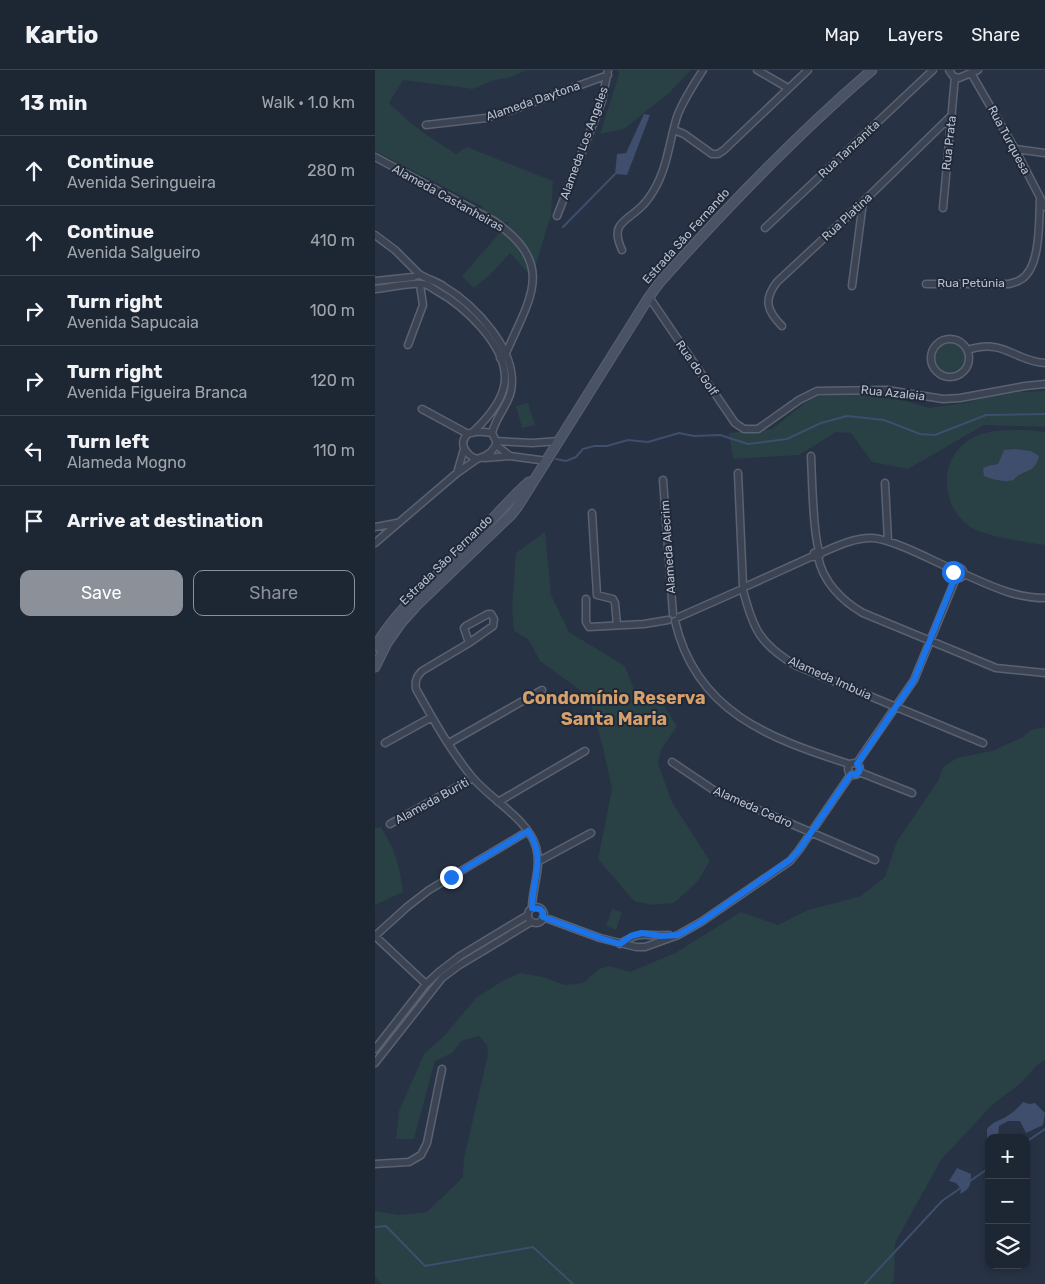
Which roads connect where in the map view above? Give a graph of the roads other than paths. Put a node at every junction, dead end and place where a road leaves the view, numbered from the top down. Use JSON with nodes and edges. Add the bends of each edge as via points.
{"nodes":[{"id":1,"x":703,"y":70,"type":"edge"},
{"id":2,"x":757,"y":70,"type":"edge"},
{"id":3,"x":808,"y":70,"type":"edge"},
{"id":4,"x":872,"y":70,"type":"edge"},
{"id":5,"x":933,"y":70,"type":"edge"},
{"id":6,"x":949,"y":70,"type":"edge"},
{"id":7,"x":608,"y":72,"type":"edge"},
{"id":8,"x":975,"y":72,"type":"edge"},
{"id":9,"x":955,"y":77,"type":"junction"},
{"id":10,"x":788,"y":88,"type":"junction"},
{"id":11,"x":952,"y":115,"type":"junction"},
{"id":12,"x":426,"y":125,"type":"dead end"},
{"id":13,"x":674,"y":130,"type":"junction"},
{"id":14,"x":1015,"y":149,"type":"junction"},
{"id":15,"x":1045,"y":153,"type":"edge"},
{"id":16,"x":375,"y":157,"type":"edge"},
{"id":17,"x":1040,"y":199,"type":"junction"},
{"id":18,"x":863,"y":202,"type":"junction"},
{"id":19,"x":1045,"y":207,"type":"edge"},
{"id":20,"x":943,"y":208,"type":"dead end"},
{"id":21,"x":557,"y":216,"type":"dead end"},
{"id":22,"x":765,"y":228,"type":"dead end"},
{"id":23,"x":375,"y":235,"type":"edge"},
{"id":24,"x":622,"y":250,"type":"dead end"},
{"id":25,"x":418,"y":280,"type":"junction"},
{"id":26,"x":375,"y":281,"type":"edge"},
{"id":27,"x":926,"y":284,"type":"dead end"},
{"id":28,"x":852,"y":286,"type":"dead end"},
{"id":29,"x":375,"y":289,"type":"edge"},
{"id":30,"x":649,"y":297,"type":"junction"},
{"id":31,"x":782,"y":326,"type":"dead end"},
{"id":32,"x":408,"y":345,"type":"dead end"},
{"id":33,"x":967,"y":350,"type":"junction"},
{"id":34,"x":506,"y":353,"type":"junction"},
{"id":35,"x":500,"y":358,"type":"junction"},
{"id":36,"x":1045,"y":363,"type":"edge"},
{"id":37,"x":1045,"y":384,"type":"edge"},
{"id":38,"x":423,"y":409,"type":"dead end"},
{"id":39,"x":752,"y":430,"type":"joint"},
{"id":40,"x":470,"y":433,"type":"junction"},
{"id":41,"x":492,"y":433,"type":"junction"},
{"id":42,"x":559,"y":441,"type":"junction"},
{"id":43,"x":496,"y":443,"type":"junction"},
{"id":44,"x":464,"y":448,"type":"junction"},
{"id":45,"x":510,"y":456,"type":"junction"},
{"id":46,"x":811,"y":456,"type":"dead end"},
{"id":47,"x":478,"y":459,"type":"junction"},
{"id":48,"x":547,"y":461,"type":"junction"},
{"id":49,"x":457,"y":473,"type":"junction"},
{"id":50,"x":738,"y":473,"type":"dead end"},
{"id":51,"x":539,"y":474,"type":"junction"},
{"id":52,"x":663,"y":480,"type":"dead end"},
{"id":53,"x":885,"y":483,"type":"dead end"},
{"id":54,"x":592,"y":513,"type":"dead end"},
{"id":55,"x":399,"y":523,"type":"junction"},
{"id":56,"x":376,"y":527,"type":"edge"},
{"id":57,"x":382,"y":537,"type":"junction"},
{"id":58,"x":889,"y":541,"type":"junction"},
{"id":59,"x":375,"y":543,"type":"edge"},
{"id":60,"x":818,"y":554,"type":"junction"},
{"id":61,"x":954,"y":570,"type":"junction"},
{"id":62,"x":963,"y":574,"type":"junction"},
{"id":63,"x":955,"y":578,"type":"junction"},
{"id":64,"x":743,"y":588,"type":"junction"},
{"id":65,"x":1045,"y":598,"type":"edge"},
{"id":66,"x":586,"y":600,"type":"dead end"},
{"id":67,"x":674,"y":618,"type":"junction"},
{"id":68,"x":617,"y":625,"type":"junction"},
{"id":69,"x":931,"y":640,"type":"junction"},
{"id":70,"x":469,"y":643,"type":"junction"},
{"id":71,"x":375,"y":647,"type":"edge"},
{"id":72,"x":375,"y":667,"type":"edge"},
{"id":73,"x":1045,"y":673,"type":"edge"},
{"id":74,"x":542,"y":690,"type":"dead end"},
{"id":75,"x":897,"y":706,"type":"junction"},
{"id":76,"x":432,"y":717,"type":"junction"},
{"id":77,"x":385,"y":743,"type":"dead end"},
{"id":78,"x":449,"y":743,"type":"junction"},
{"id":79,"x":983,"y":743,"type":"dead end"},
{"id":80,"x":585,"y":751,"type":"dead end"},
{"id":81,"x":672,"y":762,"type":"dead end"},
{"id":82,"x":849,"y":764,"type":"junction"},
{"id":83,"x":857,"y":764,"type":"junction"},
{"id":84,"x":859,"y":772,"type":"junction"},
{"id":85,"x":851,"y":774,"type":"junction"},
{"id":86,"x":473,"y":778,"type":"junction"},
{"id":87,"x":912,"y":793,"type":"dead end"},
{"id":88,"x":498,"y":802,"type":"junction"},
{"id":89,"x":390,"y":824,"type":"dead end"},
{"id":90,"x":528,"y":831,"type":"junction"},
{"id":91,"x":591,"y":832,"type":"dead end"},
{"id":92,"x":810,"y":832,"type":"junction"},
{"id":93,"x":875,"y":860,"type":"dead end"},
{"id":94,"x":539,"y":861,"type":"junction"},
{"id":95,"x":532,"y":908,"type":"junction"},
{"id":96,"x":527,"y":915,"type":"junction"},
{"id":97,"x":543,"y":917,"type":"junction"},
{"id":98,"x":531,"y":922,"type":"junction"},
{"id":99,"x":652,"y":935,"type":"junction"},
{"id":100,"x":678,"y":935,"type":"junction"},
{"id":101,"x":375,"y":936,"type":"edge"},
{"id":102,"x":631,"y":936,"type":"junction"},
{"id":103,"x":620,"y":944,"type":"junction"},
{"id":104,"x":654,"y":944,"type":"junction"},
{"id":105,"x":631,"y":945,"type":"junction"},
{"id":106,"x":442,"y":978,"type":"junction"},
{"id":107,"x":426,"y":984,"type":"junction"},
{"id":108,"x":423,"y":1001,"type":"junction"},
{"id":109,"x":375,"y":1049,"type":"edge"},
{"id":110,"x":375,"y":1063,"type":"edge"},
{"id":111,"x":442,"y":1069,"type":"dead end"},
{"id":112,"x":375,"y":1164,"type":"edge"}],
"edges":[{"from":1,"to":13,"type":"street","via":[[676,120]]},
{"from":2,"to":10,"type":"street"},
{"from":3,"to":10,"type":"street"},
{"from":4,"to":30,"type":"main road","name":"Estrada São Fernando","via":[[753,181]]},
{"from":5,"to":22,"type":"street","name":"Rua Tanzanita"},
{"from":6,"to":9,"type":"street"},
{"from":7,"to":12,"type":"street","name":"Alameda Daytona","via":[[486,118]]},
{"from":7,"to":21,"type":"street","name":"Alameda Los Angeles","via":[[602,100]]},
{"from":8,"to":9,"type":"street"},
{"from":8,"to":14,"type":"street","name":"Rua Turquesa"},
{"from":9,"to":11,"type":"street","name":"Rua Prata"},
{"from":10,"to":13,"type":"street","via":[[718,154],[712,154]]},
{"from":11,"to":18,"type":"street","name":"Rua Platina"},
{"from":11,"to":20,"type":"street","name":"Rua Prata"},
{"from":13,"to":24,"type":"street","via":[[664,168],[655,187],[643,205],[617,229],[617,240]]},
{"from":14,"to":15,"type":"street"},
{"from":14,"to":17,"type":"street","name":"Rua Turquesa"},
{"from":16,"to":34,"type":"street","name":"Alameda Castanheiras","via":[[494,221],[523,247],[531,262],[534,278],[527,305]]},
{"from":17,"to":19,"type":"street","name":"Rua Turquesa"},
{"from":17,"to":27,"type":"street","name":"Rua Petúnia","via":[[1037,246],[1033,263],[1021,280],[1009,284]]},
{"from":18,"to":28,"type":"street"},
{"from":18,"to":31,"type":"street","name":"Rua Platina","via":[[771,289],[768,297],[770,312]]},
{"from":23,"to":25,"type":"street","via":[[395,250]]},
{"from":25,"to":26,"type":"street"},
{"from":25,"to":29,"type":"street"},
{"from":25,"to":32,"type":"street","via":[[423,305]]},
{"from":25,"to":34,"type":"street","via":[[443,286],[474,310]]},
{"from":25,"to":35,"type":"street","via":[[462,308],[484,331]]},
{"from":30,"to":39,"type":"street","name":"Rua do Golf","via":[[735,423]]},
{"from":30,"to":42,"type":"main road","name":"Estrada São Fernando"},
{"from":33,"to":33,"type":"street","via":[[959,341],[941,342],[933,351],[935,369],[951,377],[962,373],[969,362]]},
{"from":33,"to":36,"type":"street","via":[[993,347]]},
{"from":34,"to":35,"type":"street"},
{"from":34,"to":41,"type":"street","via":[[511,391]]},
{"from":35,"to":40,"type":"street","via":[[504,386],[499,399],[485,421]]},
{"from":37,"to":39,"type":"street","name":"Rua Azaleia","via":[[943,399],[887,390],[817,391]]},
{"from":38,"to":40,"type":"street"},
{"from":40,"to":41,"type":"street"},
{"from":40,"to":44,"type":"street","via":[[464,440]]},
{"from":41,"to":43,"type":"street"},
{"from":42,"to":43,"type":"street"},
{"from":42,"to":48,"type":"main road","name":"Estrada São Fernando"},
{"from":43,"to":45,"type":"street"},
{"from":43,"to":47,"type":"street","via":[[491,452]]},
{"from":44,"to":47,"type":"street","via":[[471,457]]},
{"from":44,"to":49,"type":"street"},
{"from":45,"to":47,"type":"street"},
{"from":45,"to":48,"type":"street"},
{"from":46,"to":60,"type":"street"},
{"from":47,"to":49,"type":"street"},
{"from":48,"to":51,"type":"main road","name":"Estrada São Fernando"},
{"from":49,"to":55,"type":"street"},
{"from":50,"to":64,"type":"street","name":"Alameda Imbuia"},
{"from":51,"to":71,"type":"main road","name":"Estrada São Fernando","via":[[414,596]]},
{"from":51,"to":72,"type":"main road","name":"Estrada São Fernando","via":[[511,515],[417,604],[387,643]]},
{"from":52,"to":67,"type":"street","name":"Alameda Alecrim"},
{"from":53,"to":58,"type":"street"},
{"from":54,"to":68,"type":"street","via":[[597,595],[613,599]]},
{"from":55,"to":56,"type":"street"},
{"from":55,"to":57,"type":"street"},
{"from":56,"to":57,"type":"street"},
{"from":57,"to":59,"type":"street"},
{"from":58,"to":60,"type":"street","via":[[858,540]]},
{"from":58,"to":61,"type":"street"},
{"from":60,"to":64,"type":"street"},
{"from":60,"to":69,"type":"street","via":[[826,577],[850,605]]},
{"from":61,"to":62,"type":"street","via":[[960,568]]},
{"from":61,"to":63,"type":"street"},
{"from":62,"to":63,"type":"street","via":[[961,578]]},
{"from":62,"to":65,"type":"street","via":[[1009,594]]},
{"from":63,"to":69,"type":"street"},
{"from":64,"to":67,"type":"street"},
{"from":64,"to":75,"type":"street","name":"Alameda Imbuia","via":[[756,630],[777,654],[804,669]]},
{"from":66,"to":68,"type":"street","via":[[589,627]]},
{"from":67,"to":68,"type":"street"},
{"from":67,"to":82,"type":"street","name":"Alameda Alecrim","via":[[685,653],[700,680],[721,703],[763,732]]},
{"from":69,"to":73,"type":"street","via":[[996,668]]},
{"from":69,"to":75,"type":"street","via":[[914,680]]},
{"from":70,"to":70,"type":"street","via":[[491,629],[494,619],[491,614],[466,626]]},
{"from":70,"to":76,"type":"street","via":[[417,676],[415,689]]},
{"from":74,"to":78,"type":"street"},
{"from":75,"to":79,"type":"street","name":"Alameda Imbuia"},
{"from":75,"to":83,"type":"street"},
{"from":76,"to":77,"type":"street"},
{"from":76,"to":78,"type":"street"},
{"from":78,"to":86,"type":"street"},
{"from":80,"to":88,"type":"street"},
{"from":81,"to":92,"type":"street","name":"Alameda Cedro","via":[[715,792]]},
{"from":82,"to":83,"type":"street"},
{"from":82,"to":85,"type":"street","via":[[847,770]]},
{"from":83,"to":84,"type":"street"},
{"from":84,"to":85,"type":"street"},
{"from":84,"to":87,"type":"street"},
{"from":85,"to":92,"type":"street"},
{"from":86,"to":88,"type":"street"},
{"from":86,"to":89,"type":"street","name":"Alameda Buriti"},
{"from":88,"to":90,"type":"street"},
{"from":90,"to":94,"type":"street"},
{"from":90,"to":101,"type":"street","via":[[429,890]]},
{"from":91,"to":94,"type":"street"},
{"from":92,"to":93,"type":"street","name":"Alameda Cedro"},
{"from":92,"to":100,"type":"street","via":[[799,850],[778,870]]},
{"from":94,"to":95,"type":"street"},
{"from":95,"to":96,"type":"street"},
{"from":95,"to":97,"type":"street","via":[[540,909]]},
{"from":96,"to":98,"type":"street"},
{"from":96,"to":107,"type":"street","via":[[448,964]]},
{"from":97,"to":98,"type":"street","via":[[539,923]]},
{"from":97,"to":103,"type":"street"},
{"from":98,"to":106,"type":"street"},
{"from":99,"to":100,"type":"street"},
{"from":99,"to":102,"type":"street"},
{"from":99,"to":104,"type":"street"},
{"from":100,"to":104,"type":"street"},
{"from":101,"to":107,"type":"street"},
{"from":102,"to":103,"type":"street"},
{"from":102,"to":105,"type":"street"},
{"from":103,"to":105,"type":"street"},
{"from":104,"to":105,"type":"street","via":[[641,948]]},
{"from":106,"to":107,"type":"street"},
{"from":106,"to":108,"type":"street"},
{"from":107,"to":108,"type":"street"},
{"from":107,"to":109,"type":"street"},
{"from":108,"to":110,"type":"street"},
{"from":111,"to":112,"type":"street","via":[[427,1143],[421,1155],[409,1162]]}]}
